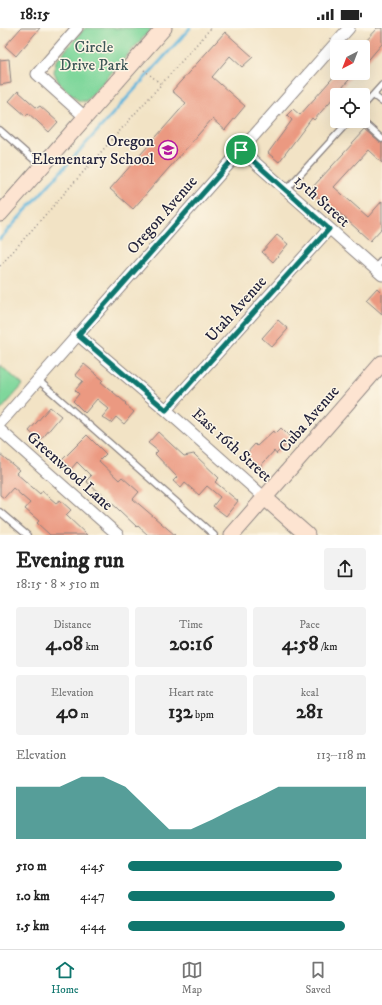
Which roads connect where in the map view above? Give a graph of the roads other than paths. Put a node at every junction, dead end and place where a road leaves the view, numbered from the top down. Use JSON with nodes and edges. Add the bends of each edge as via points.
{"nodes":[{"id":1,"x":77,"y":28,"type":"edge"},
{"id":2,"x":164,"y":28,"type":"edge"},
{"id":3,"x":349,"y":28,"type":"edge"},
{"id":4,"x":382,"y":85,"type":"edge"},
{"id":5,"x":373,"y":95,"type":"junction"},
{"id":6,"x":370,"y":98,"type":"edge"},
{"id":7,"x":382,"y":102,"type":"edge"},
{"id":8,"x":85,"y":117,"type":"junction"},
{"id":9,"x":343,"y":128,"type":"edge"},
{"id":10,"x":370,"y":128,"type":"edge"},
{"id":11,"x":0,"y":130,"type":"edge"},
{"id":12,"x":382,"y":139,"type":"edge"},
{"id":13,"x":241,"y":150,"type":"junction"},
{"id":14,"x":42,"y":167,"type":"junction"},
{"id":15,"x":286,"y":191,"type":"junction"},
{"id":16,"x":1,"y":212,"type":"edge"},
{"id":17,"x":329,"y":229,"type":"junction"},
{"id":18,"x":380,"y":268,"type":"edge"},
{"id":19,"x":78,"y":335,"type":"junction"},
{"id":20,"x":382,"y":363,"type":"edge"},
{"id":21,"x":38,"y":380,"type":"junction"},
{"id":22,"x":166,"y":410,"type":"junction"},
{"id":23,"x":0,"y":423,"type":"edge"},
{"id":24,"x":0,"y":430,"type":"edge"},
{"id":25,"x":265,"y":498,"type":"junction"},
{"id":26,"x":0,"y":512,"type":"edge"},
{"id":27,"x":27,"y":535,"type":"edge"},
{"id":28,"x":118,"y":535,"type":"edge"},
{"id":29,"x":214,"y":535,"type":"edge"},
{"id":30,"x":232,"y":535,"type":"edge"},
{"id":31,"x":307,"y":535,"type":"edge"}],
"edges":[{"from":1,"to":8,"type":"street","via":[[37,74]]},
{"from":2,"to":8,"type":"street"},
{"from":3,"to":13,"type":"street","name":"Oregon Avenue"},
{"from":4,"to":5,"type":"lane"},
{"from":5,"to":6,"type":"lane"},
{"from":5,"to":7,"type":"lane"},
{"from":8,"to":14,"type":"street"},
{"from":9,"to":15,"type":"lane"},
{"from":10,"to":12,"type":"lane"},
{"from":11,"to":14,"type":"lane"},
{"from":13,"to":15,"type":"street","name":"15th Street"},
{"from":13,"to":19,"type":"street","name":"Oregon Avenue"},
{"from":14,"to":16,"type":"street"},
{"from":15,"to":17,"type":"street","name":"15th Street"},
{"from":17,"to":18,"type":"street","name":"15th Street"},
{"from":17,"to":22,"type":"street","name":"Utah Avenue"},
{"from":19,"to":21,"type":"street","name":"Oregon Avenue"},
{"from":19,"to":22,"type":"street","name":"East 16th Street"},
{"from":20,"to":25,"type":"street","name":"Cuba Avenue"},
{"from":21,"to":23,"type":"street","name":"Oregon Avenue"},
{"from":21,"to":29,"type":"lane"},
{"from":22,"to":25,"type":"street","name":"East 16th Street"},
{"from":24,"to":28,"type":"street","name":"Greenwood Lane"},
{"from":25,"to":30,"type":"street","name":"Cuba Avenue"},
{"from":25,"to":31,"type":"street","name":"East 16th Street"},
{"from":26,"to":27,"type":"lane"}]}
